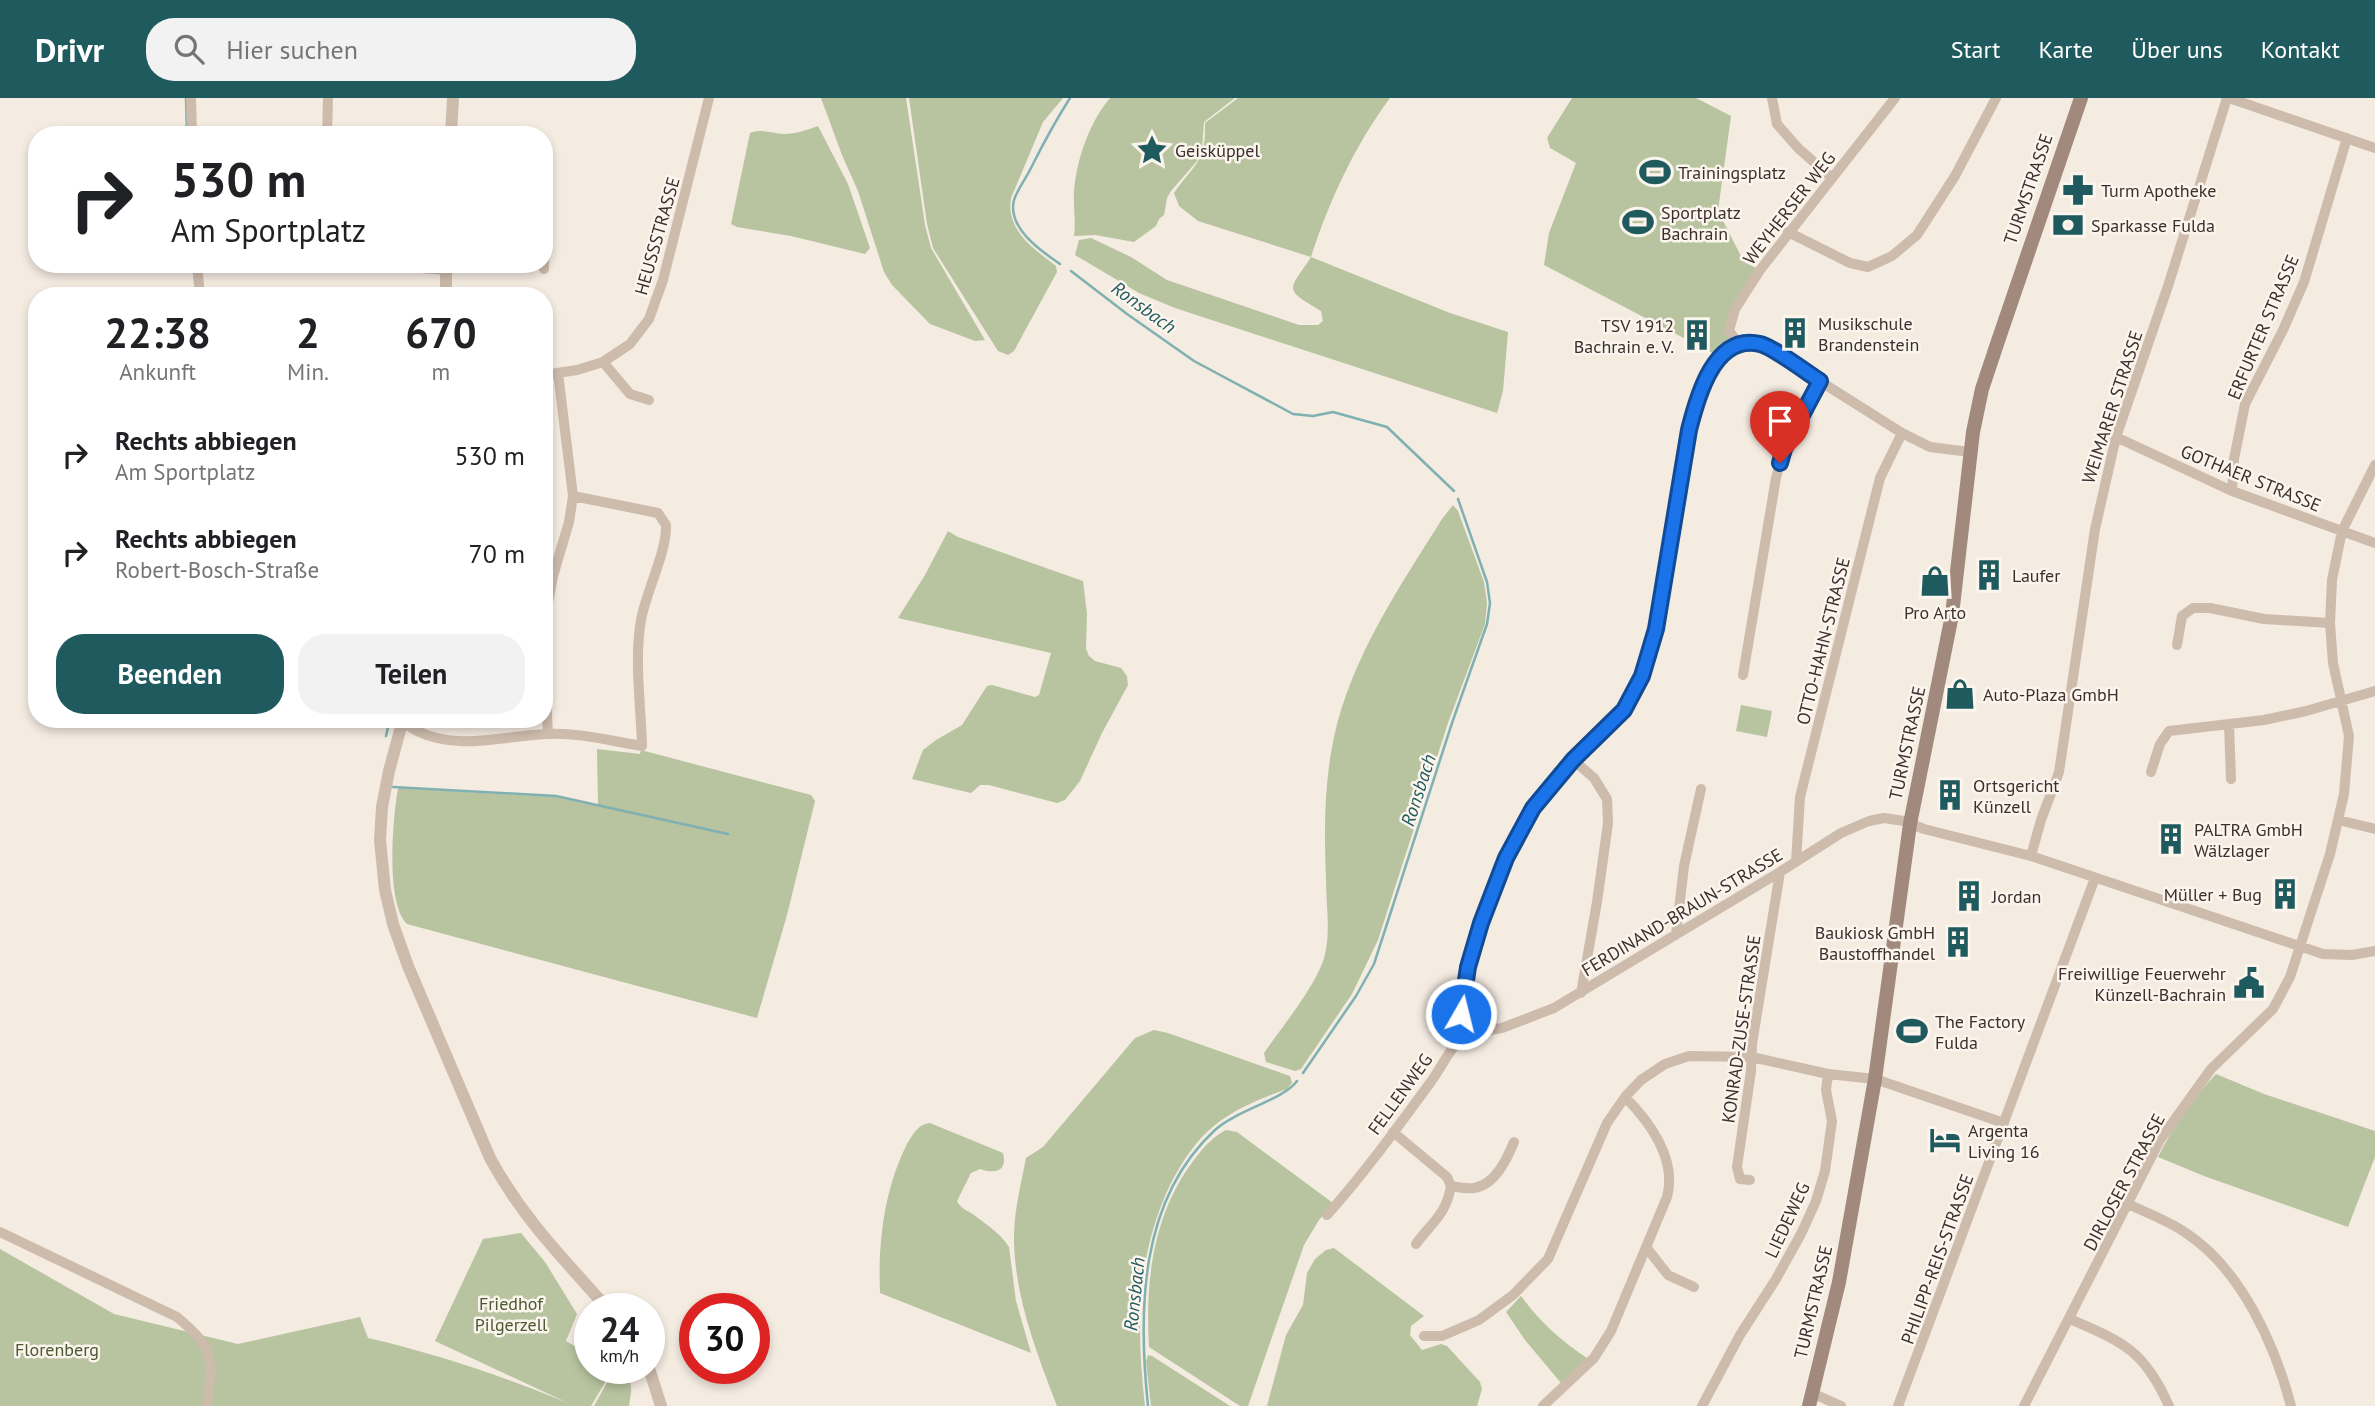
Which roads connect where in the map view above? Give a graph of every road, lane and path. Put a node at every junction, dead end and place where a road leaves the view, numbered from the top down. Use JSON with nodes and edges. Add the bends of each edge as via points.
{"nodes":[{"id":1,"x":191,"y":98,"type":"edge"},
{"id":2,"x":328,"y":98,"type":"edge"},
{"id":3,"x":453,"y":98,"type":"edge"},
{"id":4,"x":709,"y":98,"type":"edge"},
{"id":5,"x":1772,"y":98,"type":"edge"},
{"id":6,"x":1895,"y":98,"type":"edge"},
{"id":7,"x":1996,"y":98,"type":"edge"},
{"id":8,"x":2081,"y":98,"type":"edge"},
{"id":9,"x":2228,"y":98,"type":"edge"},
{"id":10,"x":2253,"y":102,"type":"edge"},
{"id":11,"x":192,"y":126,"type":"edge"},
{"id":12,"x":327,"y":126,"type":"edge"},
{"id":13,"x":451,"y":126,"type":"edge"},
{"id":14,"x":2347,"y":138,"type":"junction"},
{"id":15,"x":2375,"y":148,"type":"edge"},
{"id":16,"x":1832,"y":178,"type":"junction"},
{"id":17,"x":1788,"y":232,"type":"junction"},
{"id":18,"x":1739,"y":344,"type":"junction"},
{"id":19,"x":603,"y":362,"type":"junction"},
{"id":20,"x":558,"y":373,"type":"junction"},
{"id":21,"x":553,"y":374,"type":"edge"},
{"id":22,"x":1820,"y":381,"type":"junction"},
{"id":23,"x":649,"y":400,"type":"dead end"},
{"id":24,"x":1902,"y":433,"type":"junction"},
{"id":25,"x":2116,"y":437,"type":"junction"},
{"id":26,"x":1970,"y":453,"type":"junction"},
{"id":27,"x":2375,"y":465,"type":"edge"},
{"id":28,"x":2232,"y":491,"type":"junction"},
{"id":29,"x":573,"y":496,"type":"junction"},
{"id":30,"x":2342,"y":531,"type":"junction"},
{"id":31,"x":2375,"y":543,"type":"edge"},
{"id":32,"x":553,"y":576,"type":"edge"},
{"id":33,"x":2330,"y":623,"type":"junction"},
{"id":34,"x":2177,"y":645,"type":"dead end"},
{"id":35,"x":1743,"y":675,"type":"dead end"},
{"id":36,"x":2375,"y":691,"type":"edge"},
{"id":37,"x":2341,"y":702,"type":"junction"},
{"id":38,"x":2229,"y":724,"type":"junction"},
{"id":39,"x":400,"y":728,"type":"edge"},
{"id":40,"x":413,"y":728,"type":"edge"},
{"id":41,"x":548,"y":728,"type":"edge"},
{"id":42,"x":548,"y":733,"type":"junction"},
{"id":43,"x":1573,"y":760,"type":"junction"},
{"id":44,"x":2151,"y":772,"type":"dead end"},
{"id":45,"x":2231,"y":779,"type":"dead end"},
{"id":46,"x":1701,"y":789,"type":"dead end"},
{"id":47,"x":2339,"y":820,"type":"junction"},
{"id":48,"x":1910,"y":824,"type":"junction"},
{"id":49,"x":2375,"y":829,"type":"edge"},
{"id":50,"x":2031,"y":856,"type":"junction"},
{"id":51,"x":1796,"y":862,"type":"junction"},
{"id":52,"x":1780,"y":872,"type":"junction"},
{"id":53,"x":2095,"y":878,"type":"junction"},
{"id":54,"x":1676,"y":935,"type":"junction"},
{"id":55,"x":2300,"y":948,"type":"junction"},
{"id":56,"x":2375,"y":951,"type":"edge"},
{"id":57,"x":1581,"y":993,"type":"junction"},
{"id":58,"x":1468,"y":1031,"type":"junction"},
{"id":59,"x":1752,"y":1057,"type":"junction"},
{"id":60,"x":1828,"y":1074,"type":"junction"},
{"id":61,"x":1875,"y":1079,"type":"junction"},
{"id":62,"x":1625,"y":1097,"type":"junction"},
{"id":63,"x":2004,"y":1123,"type":"junction"},
{"id":64,"x":1393,"y":1132,"type":"junction"},
{"id":65,"x":1514,"y":1142,"type":"dead end"},
{"id":66,"x":1750,"y":1180,"type":"dead end"},
{"id":67,"x":1451,"y":1186,"type":"junction"},
{"id":68,"x":2128,"y":1204,"type":"junction"},
{"id":69,"x":1327,"y":1216,"type":"dead end"},
{"id":70,"x":0,"y":1232,"type":"edge"},
{"id":71,"x":1416,"y":1244,"type":"dead end"},
{"id":72,"x":1646,"y":1247,"type":"junction"},
{"id":73,"x":1694,"y":1287,"type":"dead end"},
{"id":74,"x":593,"y":1293,"type":"edge"},
{"id":75,"x":2070,"y":1318,"type":"junction"},
{"id":76,"x":1424,"y":1336,"type":"dead end"},
{"id":77,"x":654,"y":1384,"type":"edge"},
{"id":78,"x":1810,"y":1400,"type":"edge"},
{"id":79,"x":207,"y":1406,"type":"edge"},
{"id":80,"x":661,"y":1406,"type":"edge"},
{"id":81,"x":1543,"y":1406,"type":"edge"},
{"id":82,"x":1702,"y":1406,"type":"edge"},
{"id":83,"x":1841,"y":1406,"type":"edge"},
{"id":84,"x":1898,"y":1406,"type":"edge"},
{"id":85,"x":2024,"y":1406,"type":"edge"},
{"id":86,"x":2169,"y":1406,"type":"edge"},
{"id":87,"x":2291,"y":1406,"type":"edge"}],
"edges":[{"from":1,"to":11,"type":"street"},
{"from":2,"to":12,"type":"street"},
{"from":3,"to":13,"type":"street"},
{"from":4,"to":19,"type":"street","name":"HEUSSSTRASSE","via":[[657,300],[639,333]]},
{"from":5,"to":16,"type":"street","via":[[1777,124]]},
{"from":6,"to":16,"type":"street","name":"WEYHERSER WEG"},
{"from":7,"to":17,"type":"street","via":[[1917,235],[1892,256],[1868,267],[1850,263]]},
{"from":8,"to":26,"type":"main road","name":"TURMSTRASSE","via":[[1982,389]]},
{"from":9,"to":10,"type":"street"},
{"from":9,"to":25,"type":"street","name":"WEIMARER STRASSE"},
{"from":10,"to":14,"type":"street"},
{"from":14,"to":15,"type":"street"},
{"from":14,"to":28,"type":"street","name":"ERFURTER STRASSE","via":[[2304,282],[2245,404]]},
{"from":16,"to":17,"type":"street","name":"WEYHERSER WEG"},
{"from":17,"to":18,"type":"street","name":"WEYHERSER WEG","via":[[1735,309],[1730,331]]},
{"from":18,"to":22,"type":"street","via":[[1762,344]]},
{"from":18,"to":43,"type":"street","via":[[1720,357],[1696,402],[1656,629],[1642,676],[1624,710]]},
{"from":19,"to":20,"type":"street","name":"HEUSSSTRASSE"},
{"from":19,"to":23,"type":"street","via":[[630,394]]},
{"from":20,"to":21,"type":"street","name":"HEUSSSTRASSE"},
{"from":20,"to":29,"type":"street"},
{"from":22,"to":24,"type":"street"},
{"from":22,"to":35,"type":"street","via":[[1784,449],[1776,478]]},
{"from":24,"to":26,"type":"street","via":[[1930,447]]},
{"from":24,"to":51,"type":"street","name":"OTTO-HAHN-STRASSE","via":[[1880,478],[1800,797]]},
{"from":25,"to":28,"type":"street","name":"GOTHAER STRASSE"},
{"from":25,"to":50,"type":"street","name":"WEIMARER STRASSE","via":[[2095,528],[2059,772]]},
{"from":26,"to":48,"type":"main road","name":"TURMSTRASSE","via":[[1952,615]]},
{"from":27,"to":30,"type":"street","name":"DIRLOSER STRASSE"},
{"from":28,"to":30,"type":"street","name":"GOTHAER STRASSE"},
{"from":29,"to":32,"type":"street"},
{"from":29,"to":42,"type":"street","via":[[658,513],[666,531],[639,633],[642,747]]},
{"from":30,"to":31,"type":"street","name":"GOTHAER STRASSE"},
{"from":30,"to":33,"type":"street","name":"DIRLOSER STRASSE","via":[[2332,580]]},
{"from":33,"to":34,"type":"street","via":[[2193,608],[2182,616]]},
{"from":33,"to":37,"type":"street","name":"DIRLOSER STRASSE"},
{"from":36,"to":37,"type":"street"},
{"from":37,"to":38,"type":"street"},
{"from":37,"to":47,"type":"street","name":"DIRLOSER STRASSE","via":[[2349,748]]},
{"from":38,"to":44,"type":"street","via":[[2169,731]]},
{"from":38,"to":45,"type":"street"},
{"from":39,"to":74,"type":"street","via":[[382,807],[381,856],[388,907],[408,966],[503,1181],[540,1234]]},
{"from":40,"to":42,"type":"street","via":[[448,740],[480,743]]},
{"from":41,"to":42,"type":"street"},
{"from":43,"to":57,"type":"street","via":[[1594,778],[1607,799],[1608,823]]},
{"from":43,"to":58,"type":"street","via":[[1533,808],[1506,858],[1468,967],[1461,1014]]},
{"from":46,"to":54,"type":"street","via":[[1684,866]]},
{"from":47,"to":49,"type":"street"},
{"from":47,"to":55,"type":"street","name":"DIRLOSER STRASSE"},
{"from":48,"to":50,"type":"street","name":"FERDINAND-BRAUN-STRASSE"},
{"from":48,"to":51,"type":"street","name":"FERDINAND-BRAUN-STRASSE","via":[[1884,818],[1869,821],[1841,832]]},
{"from":48,"to":61,"type":"main road","name":"TURMSTRASSE"},
{"from":50,"to":53,"type":"street","name":"FERDINAND-BRAUN-STRASSE"},
{"from":51,"to":52,"type":"street","name":"FERDINAND-BRAUN-STRASSE"},
{"from":52,"to":54,"type":"street","name":"FERDINAND-BRAUN-STRASSE"},
{"from":52,"to":59,"type":"street","name":"KONRAD-ZUSE-STRASSE"},
{"from":53,"to":55,"type":"street","name":"FERDINAND-BRAUN-STRASSE"},
{"from":53,"to":63,"type":"street","name":"PHILIPP-REIS-STRASSE"},
{"from":54,"to":57,"type":"street","name":"FERDINAND-BRAUN-STRASSE"},
{"from":55,"to":56,"type":"street","via":[[2338,956]]},
{"from":55,"to":68,"type":"street","name":"DIRLOSER STRASSE","via":[[2273,1009],[2201,1081],[2161,1140]]},
{"from":57,"to":58,"type":"street","name":"FERDINAND-BRAUN-STRASSE","via":[[1510,1026]]},
{"from":58,"to":64,"type":"street","name":"FELLENWEG"},
{"from":59,"to":60,"type":"street"},
{"from":59,"to":62,"type":"street","via":[[1689,1056],[1665,1064]]},
{"from":59,"to":66,"type":"street","name":"KONRAD-ZUSE-STRASSE","via":[[1737,1167],[1740,1179]]},
{"from":60,"to":61,"type":"street"},
{"from":60,"to":82,"type":"street","name":"LIEDEWEG","via":[[1832,1121],[1816,1201]]},
{"from":61,"to":63,"type":"street"},
{"from":61,"to":78,"type":"main road","name":"TURMSTRASSE","via":[[1839,1282]]},
{"from":62,"to":72,"type":"street","via":[[1651,1126],[1670,1173],[1667,1198]]},
{"from":62,"to":76,"type":"street","via":[[1607,1124],[1548,1259],[1513,1295],[1479,1320],[1442,1336]]},
{"from":63,"to":84,"type":"street","name":"PHILIPP-REIS-STRASSE"},
{"from":64,"to":67,"type":"street","via":[[1447,1177]]},
{"from":64,"to":69,"type":"street","name":"FELLENWEG"},
{"from":65,"to":67,"type":"street","via":[[1507,1160],[1489,1181],[1475,1188]]},
{"from":67,"to":71,"type":"street","via":[[1444,1212]]},
{"from":68,"to":75,"type":"street","name":"DIRLOSER STRASSE"},
{"from":68,"to":87,"type":"street","via":[[2186,1233],[2232,1277],[2256,1315]]},
{"from":70,"to":79,"type":"street","via":[[177,1317],[199,1336],[210,1358]]},
{"from":72,"to":73,"type":"street","via":[[1668,1275]]},
{"from":72,"to":81,"type":"street","via":[[1600,1349]]},
{"from":75,"to":85,"type":"street","name":"DIRLOSER STRASSE"},
{"from":75,"to":86,"type":"street","via":[[2134,1352]]},
{"from":77,"to":80,"type":"street"},
{"from":78,"to":83,"type":"street"}]}
